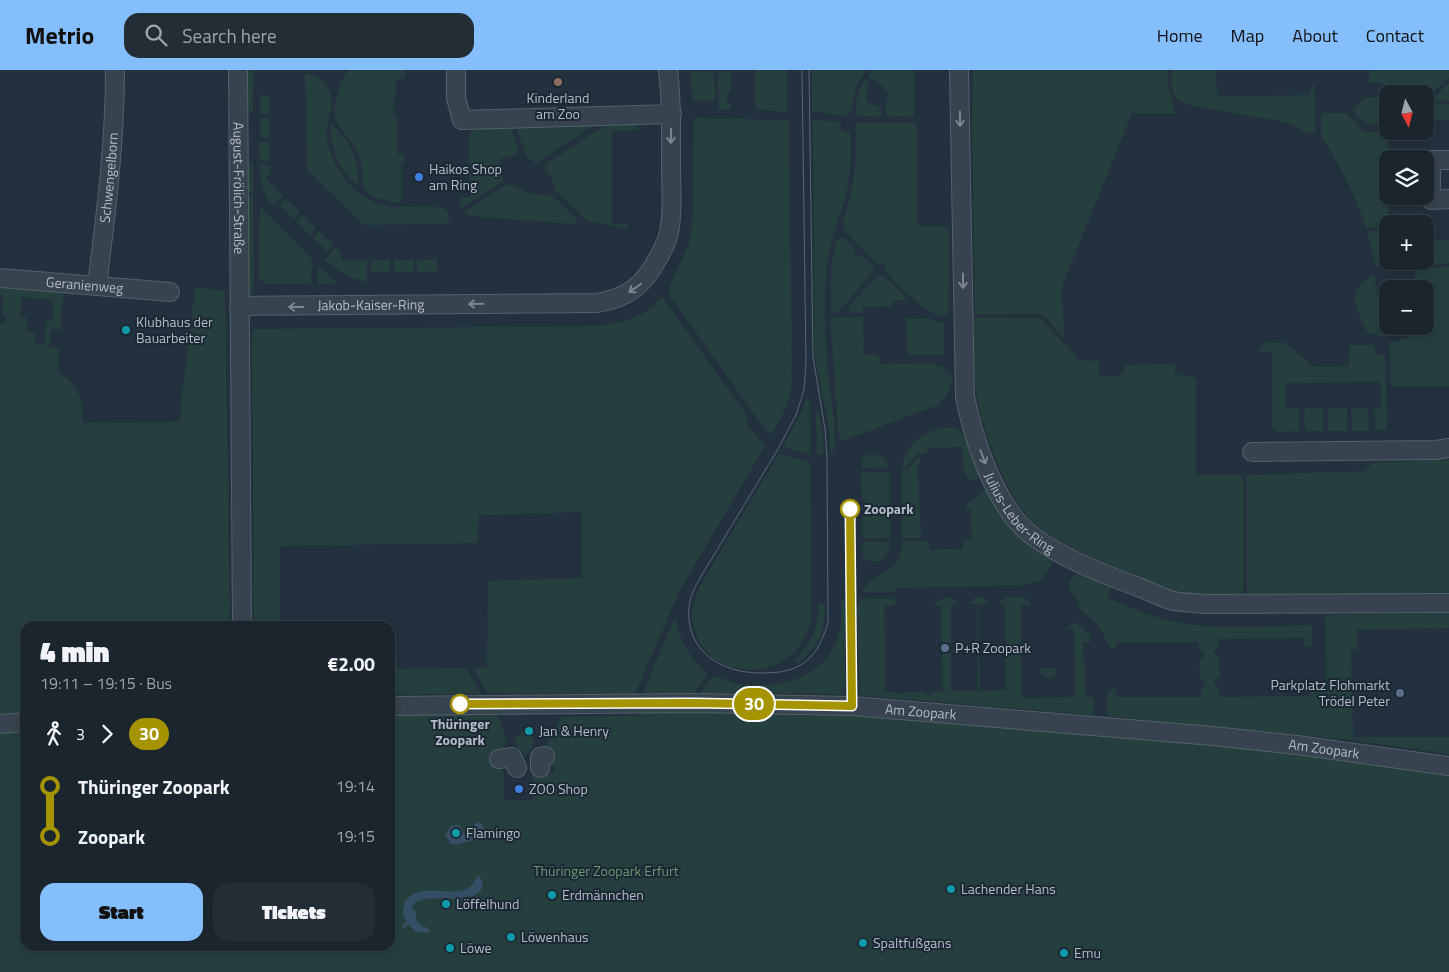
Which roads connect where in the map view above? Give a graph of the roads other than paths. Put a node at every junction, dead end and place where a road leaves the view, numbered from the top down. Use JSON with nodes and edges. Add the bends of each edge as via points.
{"nodes":[{"id":1,"x":115,"y":70,"type":"edge"},
{"id":2,"x":238,"y":70,"type":"edge"},
{"id":3,"x":456,"y":70,"type":"edge"},
{"id":4,"x":668,"y":70,"type":"edge"},
{"id":5,"x":959,"y":70,"type":"edge"},
{"id":6,"x":672,"y":114,"type":"junction"},
{"id":7,"x":1449,"y":160,"type":"edge"},
{"id":8,"x":1449,"y":200,"type":"edge"},
{"id":9,"x":0,"y":278,"type":"edge"},
{"id":10,"x":98,"y":285,"type":"junction"},
{"id":11,"x":170,"y":292,"type":"dead end"},
{"id":12,"x":239,"y":306,"type":"junction"},
{"id":13,"x":1449,"y":448,"type":"edge"},
{"id":14,"x":1252,"y":452,"type":"dead end"},
{"id":15,"x":1449,"y":603,"type":"edge"},
{"id":16,"x":242,"y":621,"type":"edge"},
{"id":17,"x":395,"y":706,"type":"edge"},
{"id":18,"x":564,"y":713,"type":"dead end"},
{"id":19,"x":512,"y":714,"type":"dead end"},
{"id":20,"x":20,"y":722,"type":"edge"},
{"id":21,"x":0,"y":724,"type":"edge"},
{"id":22,"x":499,"y":759,"type":"dead end"},
{"id":23,"x":1449,"y":766,"type":"edge"},
{"id":24,"x":517,"y":768,"type":"dead end"}],
"edges":[{"from":1,"to":10,"type":"street","name":"Schwengelborn","via":[[108,202]]},
{"from":2,"to":12,"type":"street","name":"August-Frölich-Straße"},
{"from":3,"to":6,"type":"street","via":[[456,98],[462,120]]},
{"from":4,"to":6,"type":"street","name":"Jakob-Kaiser-Ring"},
{"from":5,"to":15,"type":"street","name":"Julius-Leber-Ring","one_way":true,"via":[[965,397],[992,480],[1017,521],[1031,535],[1068,557],[1174,601],[1208,604]]},
{"from":6,"to":12,"type":"street","name":"Jakob-Kaiser-Ring","one_way":true,"via":[[670,226],[667,238],[647,277],[622,297],[597,303]]},
{"from":7,"to":8,"type":"street","via":[[1431,160],[1431,200]]},
{"from":9,"to":10,"type":"street","name":"Geranienweg"},
{"from":10,"to":11,"type":"street","name":"Geranienweg"},
{"from":12,"to":16,"type":"street"},
{"from":13,"to":14,"type":"street"},
{"from":17,"to":23,"type":"street","name":"Am Zoopark","via":[[694,703],[852,706],[1297,744]]},
{"from":18,"to":19,"type":"street"},
{"from":20,"to":21,"type":"street"},
{"from":22,"to":24,"type":"street","via":[[512,757]]}]}
